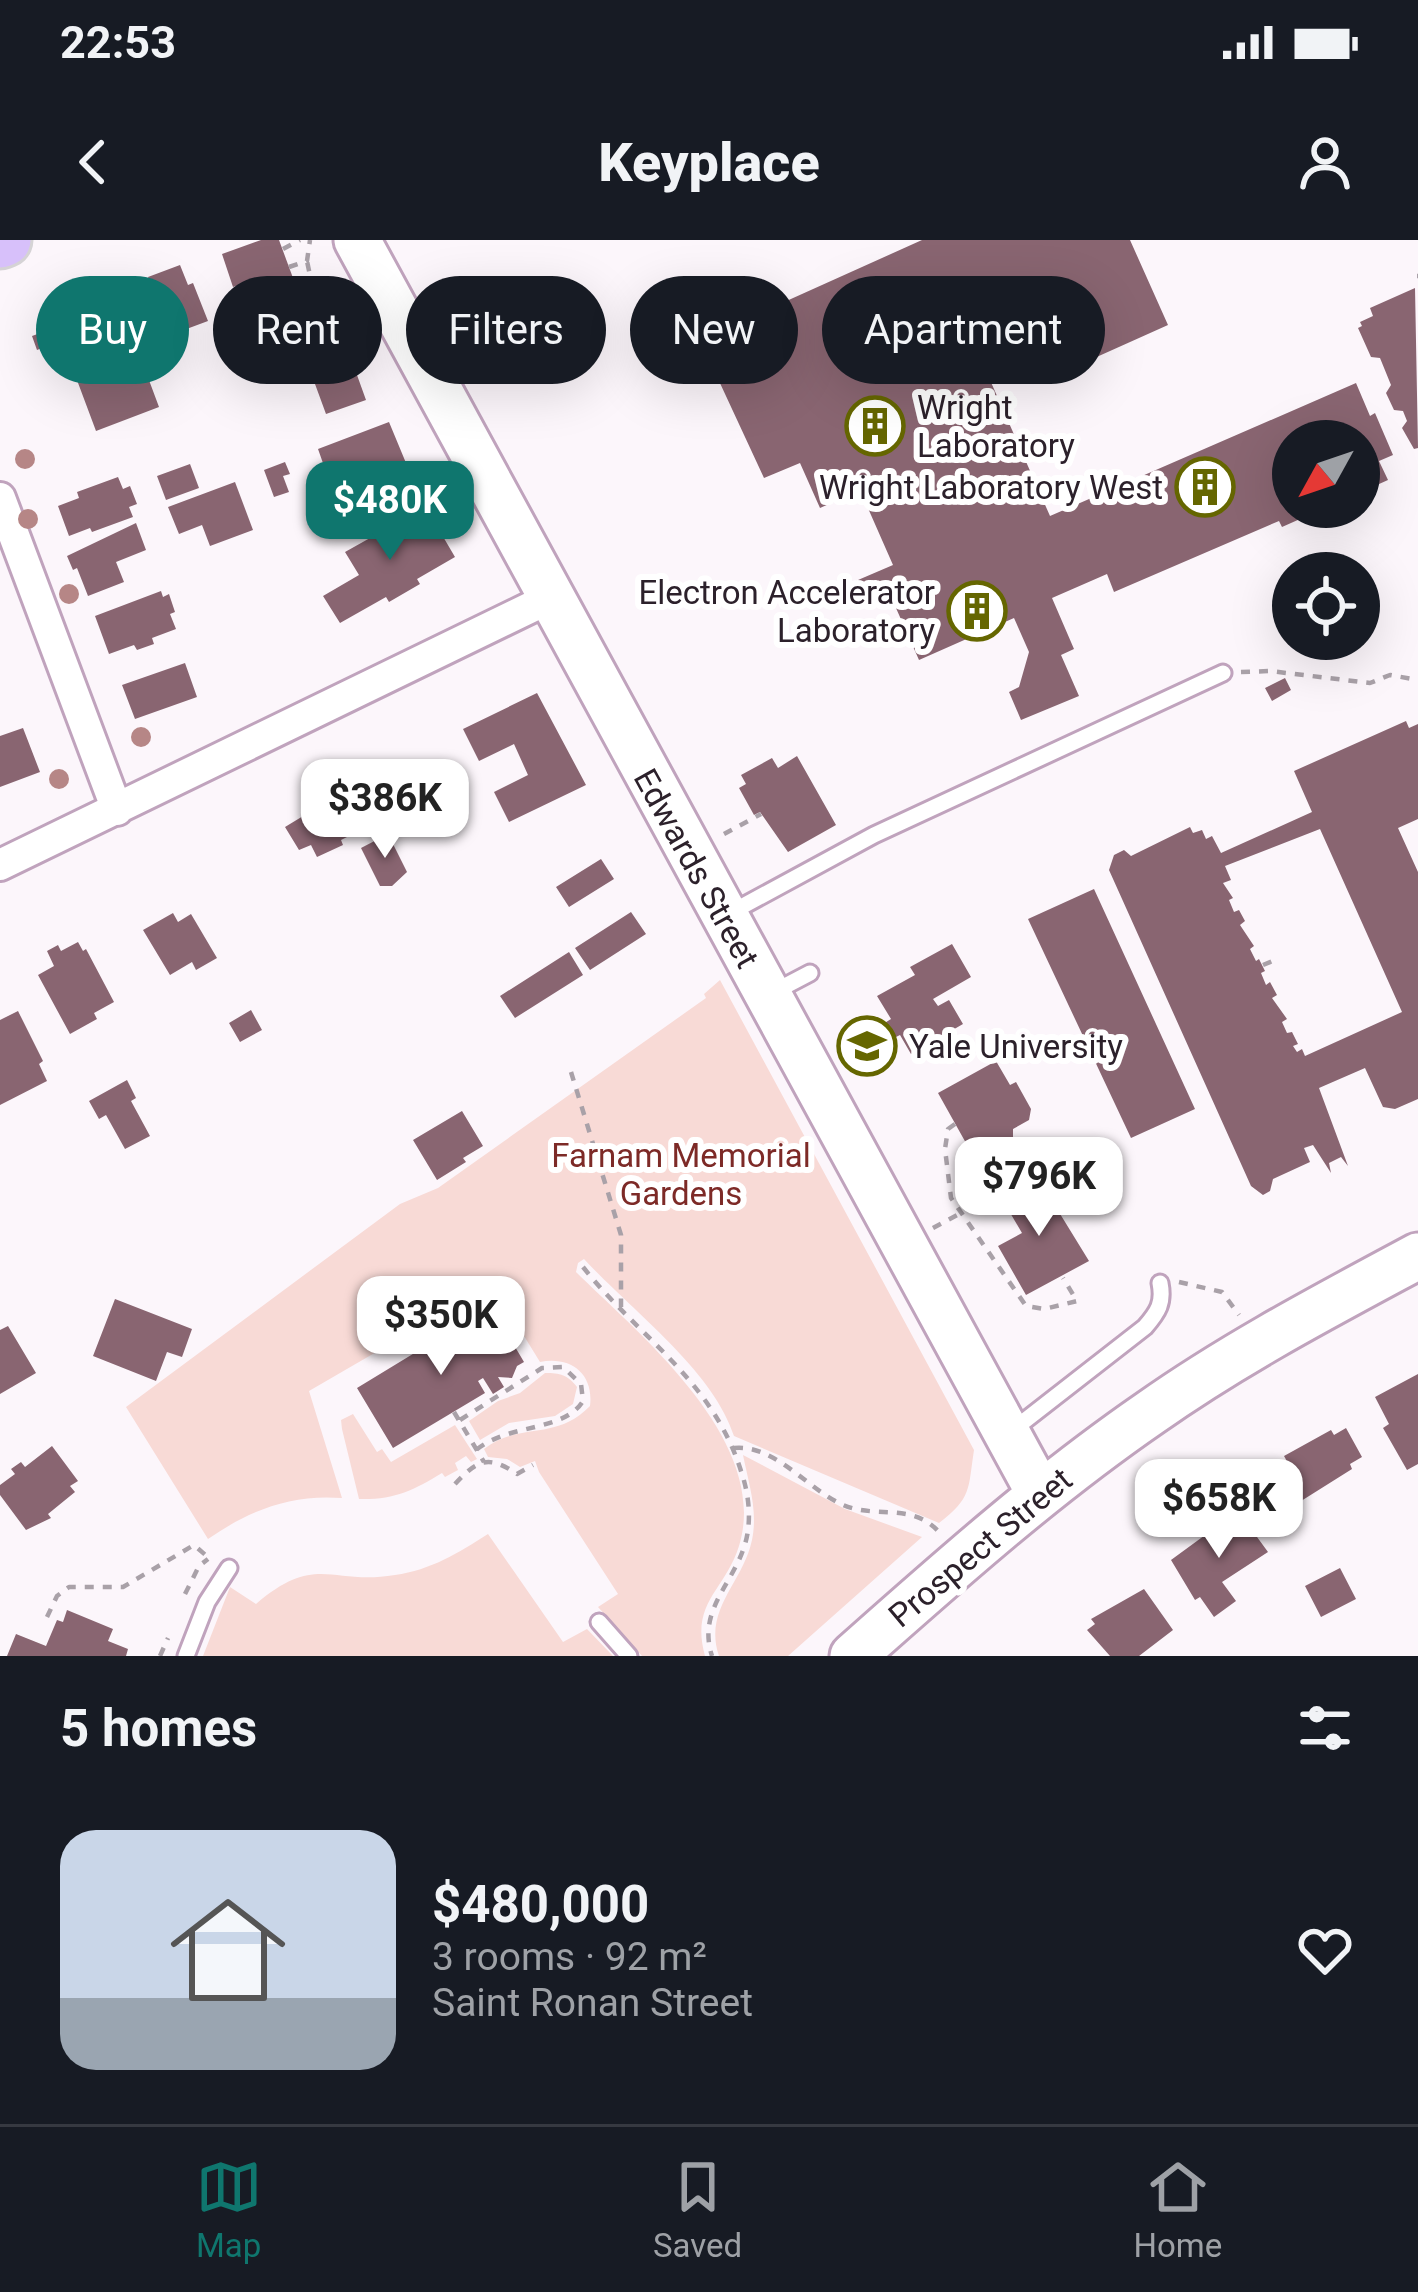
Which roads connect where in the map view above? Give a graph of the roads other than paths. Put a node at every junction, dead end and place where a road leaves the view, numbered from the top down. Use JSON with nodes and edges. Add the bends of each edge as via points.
{"nodes":[{"id":1,"x":356,"y":240,"type":"edge"},
{"id":2,"x":0,"y":498,"type":"edge"},
{"id":3,"x":550,"y":598,"type":"junction"},
{"id":4,"x":1223,"y":673,"type":"road end"},
{"id":5,"x":117,"y":810,"type":"junction"},
{"id":6,"x":0,"y":865,"type":"edge"},
{"id":7,"x":724,"y":916,"type":"junction"},
{"id":8,"x":811,"y":973,"type":"dead end"},
{"id":9,"x":768,"y":996,"type":"junction"},
{"id":10,"x":1418,"y":1256,"type":"edge"},
{"id":11,"x":1160,"y":1283,"type":"road end"},
{"id":12,"x":1007,"y":1435,"type":"junction"},
{"id":13,"x":1040,"y":1494,"type":"junction"},
{"id":14,"x":229,"y":1568,"type":"dead end"},
{"id":15,"x":599,"y":1622,"type":"dead end"},
{"id":16,"x":864,"y":1652,"type":"edge"},
{"id":17,"x":186,"y":1656,"type":"edge"},
{"id":18,"x":629,"y":1656,"type":"edge"}],
"edges":[{"from":1,"to":3,"type":"main road","name":"Edwards Street"},
{"from":2,"to":5,"type":"street"},
{"from":3,"to":5,"type":"street"},
{"from":3,"to":7,"type":"main road","name":"Edwards Street"},
{"from":4,"to":7,"type":"lane","via":[[874,835]]},
{"from":5,"to":6,"type":"street"},
{"from":7,"to":9,"type":"main road","name":"Edwards Street"},
{"from":8,"to":9,"type":"lane"},
{"from":9,"to":12,"type":"main road","name":"Edwards Street"},
{"from":10,"to":13,"type":"main road","name":"Prospect Street","via":[[1197,1381]]},
{"from":11,"to":12,"type":"lane","via":[[1158,1313],[1145,1327]]},
{"from":12,"to":13,"type":"main road","name":"Edwards Street"},
{"from":13,"to":16,"type":"main road","name":"Prospect Street"},
{"from":14,"to":17,"type":"lane"},
{"from":15,"to":18,"type":"lane"}]}
